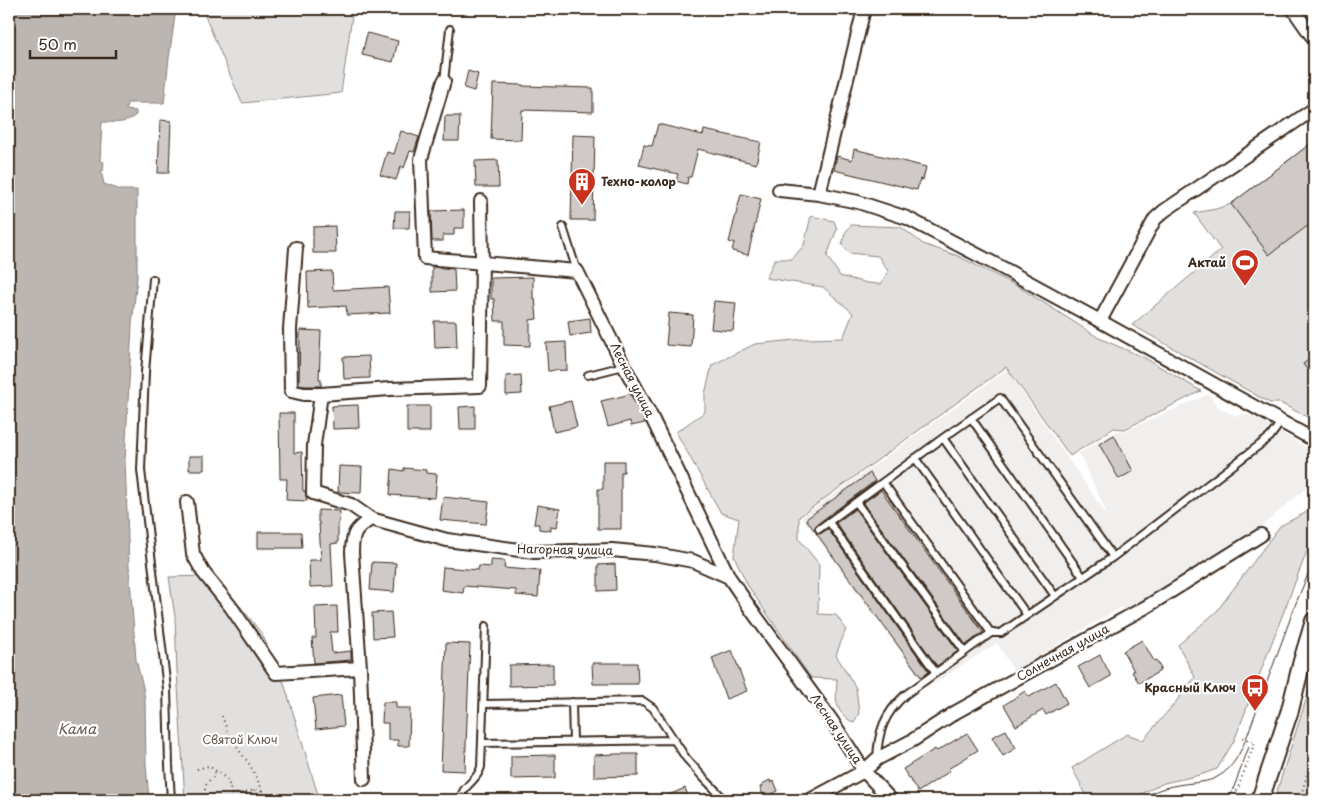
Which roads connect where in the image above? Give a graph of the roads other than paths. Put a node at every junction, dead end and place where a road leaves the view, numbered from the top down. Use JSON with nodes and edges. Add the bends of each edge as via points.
{"nodes":[{"id":1,"x":864,"y":9,"type":"edge"},
{"id":2,"x":1293,"y":9,"type":"edge"},
{"id":3,"x":450,"y":30,"type":"dead end"},
{"id":4,"x":1314,"y":39,"type":"edge"},
{"id":5,"x":444,"y":81,"type":"joint"},
{"id":6,"x":1314,"y":109,"type":"edge"},
{"id":7,"x":779,"y":190,"type":"dead end"},
{"id":8,"x":818,"y":194,"type":"junction"},
{"id":9,"x":481,"y":201,"type":"dead end"},
{"id":10,"x":563,"y":227,"type":"dead end"},
{"id":11,"x":296,"y":248,"type":"dead end"},
{"id":12,"x":482,"y":262,"type":"junction"},
{"id":13,"x":577,"y":272,"type":"junction"},
{"id":14,"x":153,"y":279,"type":"dead end"},
{"id":15,"x":1100,"y":321,"type":"junction"},
{"id":16,"x":624,"y":366,"type":"junction"},
{"id":17,"x":588,"y":375,"type":"dead end"},
{"id":18,"x":321,"y":394,"type":"junction"},
{"id":19,"x":970,"y":418,"type":"junction"},
{"id":20,"x":1281,"y":422,"type":"junction"},
{"id":21,"x":942,"y":438,"type":"junction"},
{"id":22,"x":1314,"y":440,"type":"edge"},
{"id":23,"x":915,"y":458,"type":"junction"},
{"id":24,"x":884,"y":482,"type":"junction"},
{"id":25,"x":187,"y":502,"type":"dead end"},
{"id":26,"x":856,"y":502,"type":"junction"},
{"id":27,"x":371,"y":519,"type":"junction"},
{"id":28,"x":829,"y":522,"type":"junction"},
{"id":29,"x":819,"y":529,"type":"dead end"},
{"id":30,"x":1261,"y":535,"type":"dead end"},
{"id":31,"x":1113,"y":557,"type":"junction"},
{"id":32,"x":729,"y":577,"type":"junction"},
{"id":33,"x":1083,"y":577,"type":"junction"},
{"id":34,"x":1055,"y":596,"type":"junction"},
{"id":35,"x":1027,"y":615,"type":"junction"},
{"id":36,"x":1314,"y":621,"type":"edge"},
{"id":37,"x":486,"y":626,"type":"dead end"},
{"id":38,"x":991,"y":633,"type":"junction"},
{"id":39,"x":965,"y":652,"type":"junction"},
{"id":40,"x":360,"y":668,"type":"junction"},
{"id":41,"x":936,"y":672,"type":"junction"},
{"id":42,"x":572,"y":702,"type":"junction"},
{"id":43,"x":484,"y":704,"type":"junction"},
{"id":44,"x":675,"y":740,"type":"junction"},
{"id":45,"x":573,"y":742,"type":"junction"},
{"id":46,"x":482,"y":743,"type":"junction"},
{"id":47,"x":877,"y":760,"type":"junction"},
{"id":48,"x":864,"y":771,"type":"junction"},
{"id":49,"x":364,"y":778,"type":"dead end"},
{"id":50,"x":817,"y":799,"type":"edge"},
{"id":51,"x":171,"y":800,"type":"edge"},
{"id":52,"x":460,"y":800,"type":"edge"},
{"id":53,"x":725,"y":800,"type":"edge"},
{"id":54,"x":891,"y":800,"type":"edge"},
{"id":55,"x":1260,"y":800,"type":"edge"}],
"edges":[{"from":1,"to":8,"type":"street"},
{"from":2,"to":4,"type":"street"},
{"from":3,"to":5,"type":"lane"},
{"from":5,"to":12,"type":"street","via":[[421,159],[425,258]]},
{"from":6,"to":15,"type":"street","via":[[1155,219]]},
{"from":7,"to":8,"type":"street"},
{"from":8,"to":15,"type":"street","via":[[858,202],[907,218]]},
{"from":9,"to":12,"type":"street"},
{"from":10,"to":13,"type":"lane"},
{"from":11,"to":18,"type":"street","via":[[290,329],[291,391]]},
{"from":12,"to":13,"type":"street"},
{"from":12,"to":18,"type":"street","via":[[480,386]]},
{"from":13,"to":16,"type":"street","name":"Лесная улица"},
{"from":14,"to":51,"type":"lane","via":[[141,470],[167,689]]},
{"from":15,"to":20,"type":"street"},
{"from":16,"to":17,"type":"lane"},
{"from":16,"to":32,"type":"street","name":"Лесная улица"},
{"from":18,"to":27,"type":"street","name":"Нагорная улица","via":[[314,445],[313,493],[351,505]]},
{"from":19,"to":21,"type":"lane"},
{"from":19,"to":31,"type":"lane","via":[[1000,398]]},
{"from":19,"to":33,"type":"lane"},
{"from":20,"to":22,"type":"street"},
{"from":20,"to":31,"type":"lane","via":[[1270,437]]},
{"from":21,"to":23,"type":"lane"},
{"from":21,"to":34,"type":"lane"},
{"from":23,"to":24,"type":"lane"},
{"from":23,"to":35,"type":"lane"},
{"from":24,"to":26,"type":"lane"},
{"from":24,"to":38,"type":"lane"},
{"from":25,"to":40,"type":"street","via":[[196,560],[276,673]]},
{"from":26,"to":28,"type":"lane"},
{"from":26,"to":39,"type":"lane"},
{"from":27,"to":32,"type":"street","name":"Нагорная улица","via":[[447,540],[534,552],[612,550],[655,554],[693,561]]},
{"from":27,"to":40,"type":"street","via":[[358,527],[352,540]]},
{"from":28,"to":29,"type":"lane"},
{"from":28,"to":41,"type":"lane"},
{"from":30,"to":47,"type":"street","name":"Солнечная улица","via":[[1146,607],[956,712]]},
{"from":31,"to":33,"type":"lane"},
{"from":32,"to":48,"type":"street","name":"Лесная улица"},
{"from":33,"to":34,"type":"lane"},
{"from":34,"to":35,"type":"lane"},
{"from":35,"to":38,"type":"lane","via":[[1001,633]]},
{"from":36,"to":55,"type":"street","via":[[1290,710]]},
{"from":37,"to":43,"type":"lane"},
{"from":38,"to":39,"type":"lane"},
{"from":39,"to":41,"type":"lane"},
{"from":40,"to":49,"type":"street"},
{"from":41,"to":47,"type":"lane","via":[[905,695],[889,712],[883,724]]},
{"from":42,"to":43,"type":"lane"},
{"from":42,"to":44,"type":"lane","via":[[643,701],[653,708]]},
{"from":42,"to":45,"type":"lane"},
{"from":43,"to":46,"type":"lane"},
{"from":44,"to":45,"type":"lane"},
{"from":44,"to":53,"type":"lane","via":[[695,768]]},
{"from":45,"to":46,"type":"lane"},
{"from":46,"to":52,"type":"lane","via":[[479,773],[462,791]]},
{"from":47,"to":48,"type":"street","name":"Солнечная улица"},
{"from":48,"to":50,"type":"street","name":"Солнечная улица"},
{"from":48,"to":54,"type":"street","name":"Лесная улица"}]}
